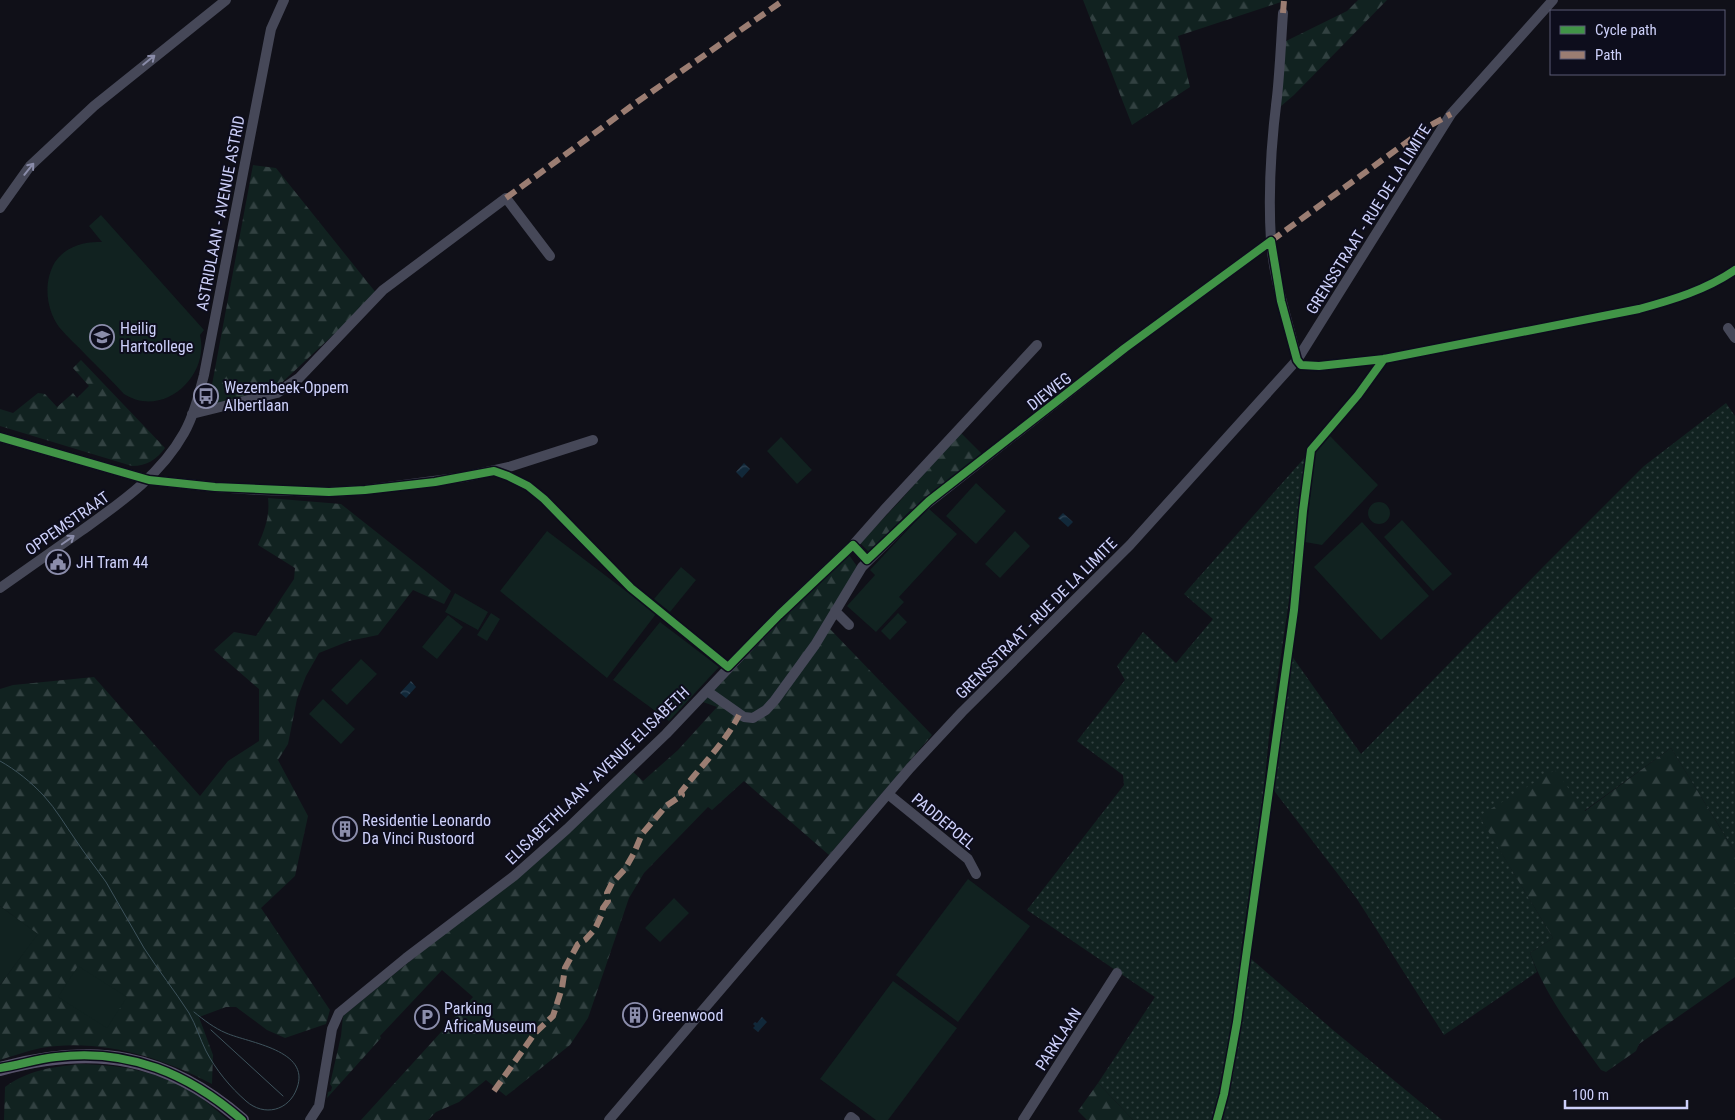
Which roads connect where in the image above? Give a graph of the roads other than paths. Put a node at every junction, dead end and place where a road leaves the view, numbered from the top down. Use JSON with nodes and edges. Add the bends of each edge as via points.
{"nodes":[{"id":1,"x":226,"y":0,"type":"edge"},
{"id":2,"x":284,"y":0,"type":"edge"},
{"id":3,"x":1553,"y":0,"type":"edge"},
{"id":4,"x":1283,"y":13,"type":"dead end"},
{"id":5,"x":0,"y":208,"type":"edge"},
{"id":6,"x":1271,"y":241,"type":"junction"},
{"id":7,"x":550,"y":256,"type":"dead end"},
{"id":8,"x":1728,"y":328,"type":"dead end"},
{"id":9,"x":1735,"y":338,"type":"edge"},
{"id":10,"x":1037,"y":345,"type":"dead end"},
{"id":11,"x":1297,"y":360,"type":"junction"},
{"id":12,"x":192,"y":414,"type":"junction"},
{"id":13,"x":0,"y":437,"type":"edge"},
{"id":14,"x":593,"y":440,"type":"dead end"},
{"id":15,"x":149,"y":480,"type":"junction"},
{"id":16,"x":853,"y":545,"type":"junction"},
{"id":17,"x":868,"y":560,"type":"junction"},
{"id":18,"x":0,"y":588,"type":"edge"},
{"id":19,"x":835,"y":611,"type":"junction"},
{"id":20,"x":849,"y":625,"type":"dead end"},
{"id":21,"x":707,"y":691,"type":"junction"},
{"id":22,"x":888,"y":794,"type":"junction"},
{"id":23,"x":976,"y":874,"type":"dead end"},
{"id":24,"x":1117,"y":973,"type":"dead end"},
{"id":25,"x":28,"y":1062,"type":"junction"},
{"id":26,"x":0,"y":1069,"type":"edge"},
{"id":27,"x":0,"y":1075,"type":"edge"},
{"id":28,"x":242,"y":1120,"type":"edge"},
{"id":29,"x":310,"y":1120,"type":"edge"},
{"id":30,"x":609,"y":1120,"type":"edge"},
{"id":31,"x":849,"y":1120,"type":"edge"},
{"id":32,"x":855,"y":1120,"type":"edge"},
{"id":33,"x":1023,"y":1120,"type":"edge"}],
"edges":[{"from":5,"to":1,"type":"street","one_way":true,"via":[[30,166],[94,106]]},
{"from":2,"to":12,"type":"street","name":"ASTRIDLAAN - AVENUE ASTRID","via":[[271,29],[204,375]]},
{"from":3,"to":11,"type":"street","name":"GRENSSTRAAT - RUE DE LA LIMITE","via":[[1450,114]]},
{"from":4,"to":6,"type":"street","via":[[1270,178]]},
{"from":6,"to":11,"type":"street"},
{"from":6,"to":17,"type":"street","name":"DIEWEG","via":[[1125,348],[929,501]]},
{"from":7,"to":12,"type":"street","via":[[506,198],[383,290],[299,378],[276,392]]},
{"from":8,"to":9,"type":"street"},
{"from":10,"to":16,"type":"street","name":"ELISABETHLAAN - AVENUE ELISABETH"},
{"from":11,"to":22,"type":"street","name":"GRENSSTRAAT - RUE DE LA LIMITE","via":[[1130,545],[962,712]]},
{"from":12,"to":15,"type":"street","name":"ASTRIDLAAN - AVENUE ASTRID","via":[[172,452]]},
{"from":13,"to":15,"type":"street"},
{"from":14,"to":15,"type":"street","via":[[494,471],[365,490],[260,490]]},
{"from":18,"to":15,"type":"street","name":"OPPEMSTRAAT","one_way":true},
{"from":16,"to":17,"type":"street"},
{"from":16,"to":21,"type":"street","name":"ELISABETHLAAN - AVENUE ELISABETH","via":[[779,615]]},
{"from":17,"to":19,"type":"street","name":"DIEWEG"},
{"from":19,"to":20,"type":"street"},
{"from":19,"to":21,"type":"street","name":"DIEWEG","via":[[801,664],[761,714],[751,718],[739,715]]},
{"from":21,"to":29,"type":"street","name":"ELISABETHLAAN - AVENUE ELISABETH","via":[[537,856],[339,1013],[332,1029],[319,1106]]},
{"from":22,"to":23,"type":"street","name":"PADDEPOEL","via":[[968,859]]},
{"from":22,"to":30,"type":"street","name":"GRENSSTRAAT - RUE DE LA LIMITE"},
{"from":24,"to":33,"type":"street","name":"PARKLAAN"},
{"from":25,"to":26,"type":"main road"},
{"from":25,"to":27,"type":"main road"},
{"from":25,"to":28,"type":"main road","via":[[84,1056],[142,1063],[193,1084]]},
{"from":31,"to":32,"type":"street","via":[[851,1117]]}]}
